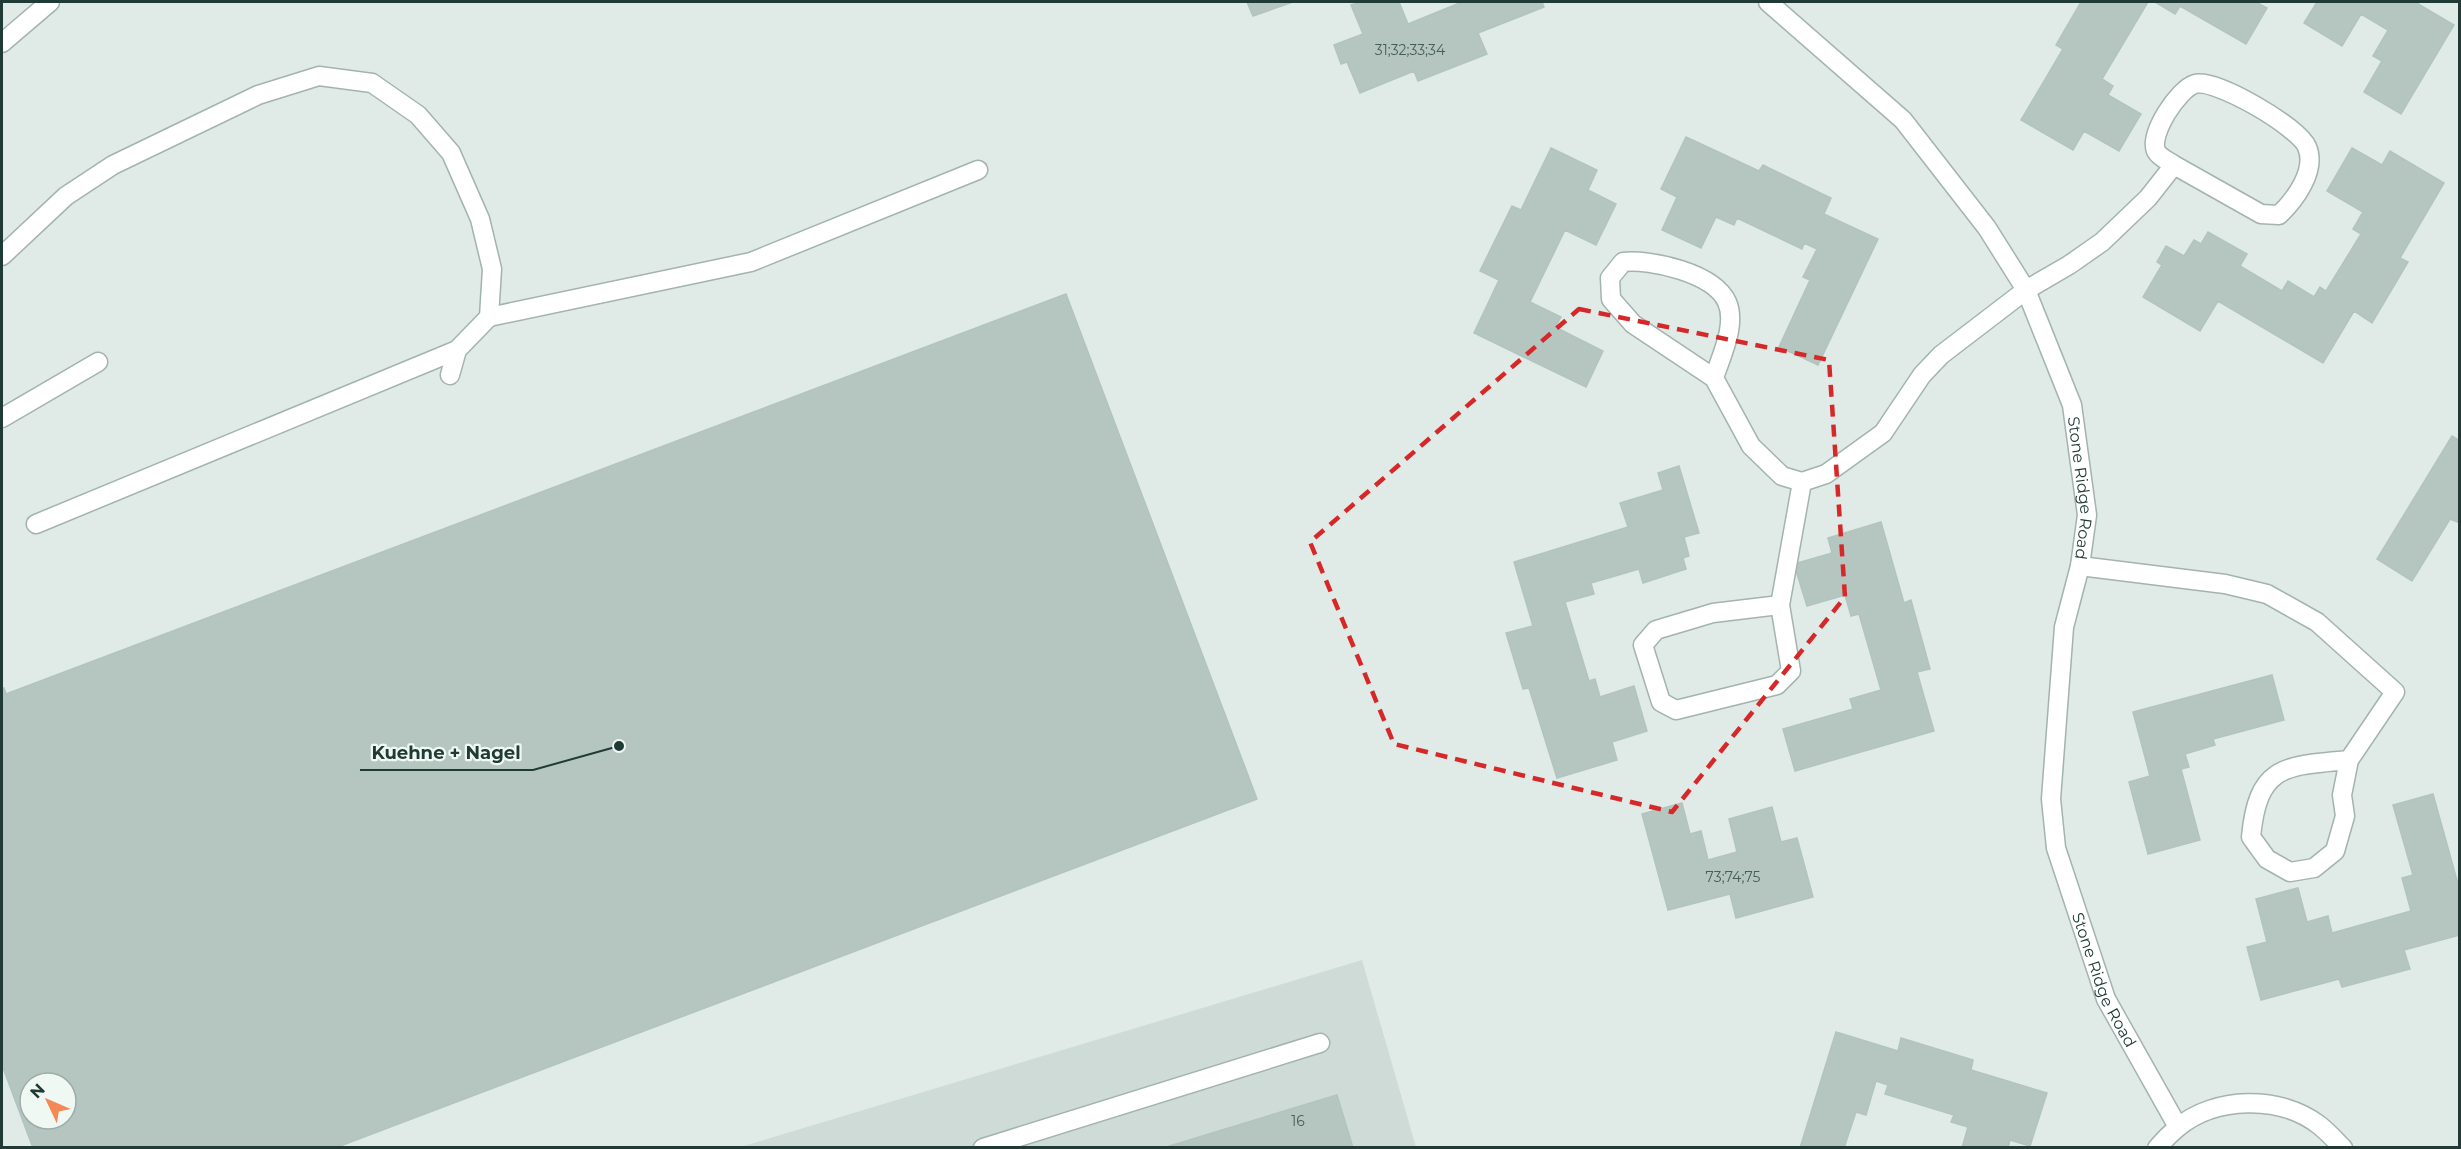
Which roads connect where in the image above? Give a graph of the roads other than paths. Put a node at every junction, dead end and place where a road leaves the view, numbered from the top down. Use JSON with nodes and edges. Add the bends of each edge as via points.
{"nodes":[{"id":1,"x":50,"y":2,"type":"edge"},
{"id":2,"x":1768,"y":2,"type":"edge"},
{"id":3,"x":2,"y":43,"type":"edge"},
{"id":4,"x":2174,"y":165,"type":"junction"},
{"id":5,"x":978,"y":170,"type":"dead end"},
{"id":6,"x":2,"y":256,"type":"edge"},
{"id":7,"x":2025,"y":290,"type":"junction"},
{"id":8,"x":489,"y":317,"type":"junction"},
{"id":9,"x":457,"y":350,"type":"junction"},
{"id":10,"x":98,"y":362,"type":"dead end"},
{"id":11,"x":450,"y":375,"type":"dead end"},
{"id":12,"x":1714,"y":378,"type":"junction"},
{"id":13,"x":2,"y":418,"type":"edge"},
{"id":14,"x":1802,"y":482,"type":"junction"},
{"id":15,"x":36,"y":524,"type":"dead end"},
{"id":16,"x":2080,"y":566,"type":"junction"},
{"id":17,"x":1780,"y":605,"type":"junction"},
{"id":18,"x":2349,"y":760,"type":"junction"},
{"id":19,"x":1320,"y":1043,"type":"dead end"},
{"id":20,"x":2178,"y":1127,"type":"junction"},
{"id":21,"x":983,"y":1148,"type":"edge"},
{"id":22,"x":2157,"y":1148,"type":"edge"},
{"id":23,"x":2343,"y":1148,"type":"edge"}],
"edges":[{"from":1,"to":3,"type":"street"},
{"from":2,"to":7,"type":"street","name":"Stone Ridge Road","via":[[1903,120],[1987,228]]},
{"from":4,"to":4,"type":"street","via":[[2261,214],[2279,215],[2302,187],[2308,167],[2307,147],[2292,129],[2223,88],[2210,83],[2195,84],[2175,101],[2154,137],[2159,155]]},
{"from":4,"to":7,"type":"street","via":[[2148,198],[2102,242]]},
{"from":5,"to":8,"type":"street","via":[[752,262]]},
{"from":6,"to":8,"type":"street","via":[[66,196],[113,165],[258,94],[319,76],[372,83],[418,115],[451,153],[480,219],[492,269]]},
{"from":7,"to":14,"type":"street","via":[[1941,355],[1922,375],[1883,433],[1826,474]]},
{"from":7,"to":16,"type":"street","name":"Stone Ridge Road","via":[[2072,405],[2087,515]]},
{"from":8,"to":9,"type":"street"},
{"from":9,"to":11,"type":"street"},
{"from":9,"to":15,"type":"street"},
{"from":10,"to":13,"type":"street"},
{"from":12,"to":12,"type":"street","via":[[1730,327],[1726,301],[1704,279],[1669,266],[1639,260],[1623,262],[1610,278],[1611,299],[1648,336]]},
{"from":12,"to":14,"type":"street","via":[[1751,446],[1782,476]]},
{"from":14,"to":17,"type":"street"},
{"from":16,"to":18,"type":"street","via":[[2225,584],[2267,594],[2317,622],[2395,692]]},
{"from":16,"to":20,"type":"street","name":"Stone Ridge Road","via":[[2064,627],[2051,799],[2056,848],[2106,999]]},
{"from":17,"to":17,"type":"street","via":[[1791,671],[1776,685],[1676,710],[1661,702],[1643,645],[1656,630],[1713,613]]},
{"from":18,"to":18,"type":"street","via":[[2342,795],[2345,816],[2335,851],[2314,868],[2290,872],[2267,859],[2251,837],[2254,809],[2265,783],[2301,765]]},
{"from":19,"to":21,"type":"street"},
{"from":20,"to":22,"type":"street"},
{"from":20,"to":23,"type":"street","via":[[2211,1109],[2248,1103],[2285,1108],[2319,1124]]}]}
